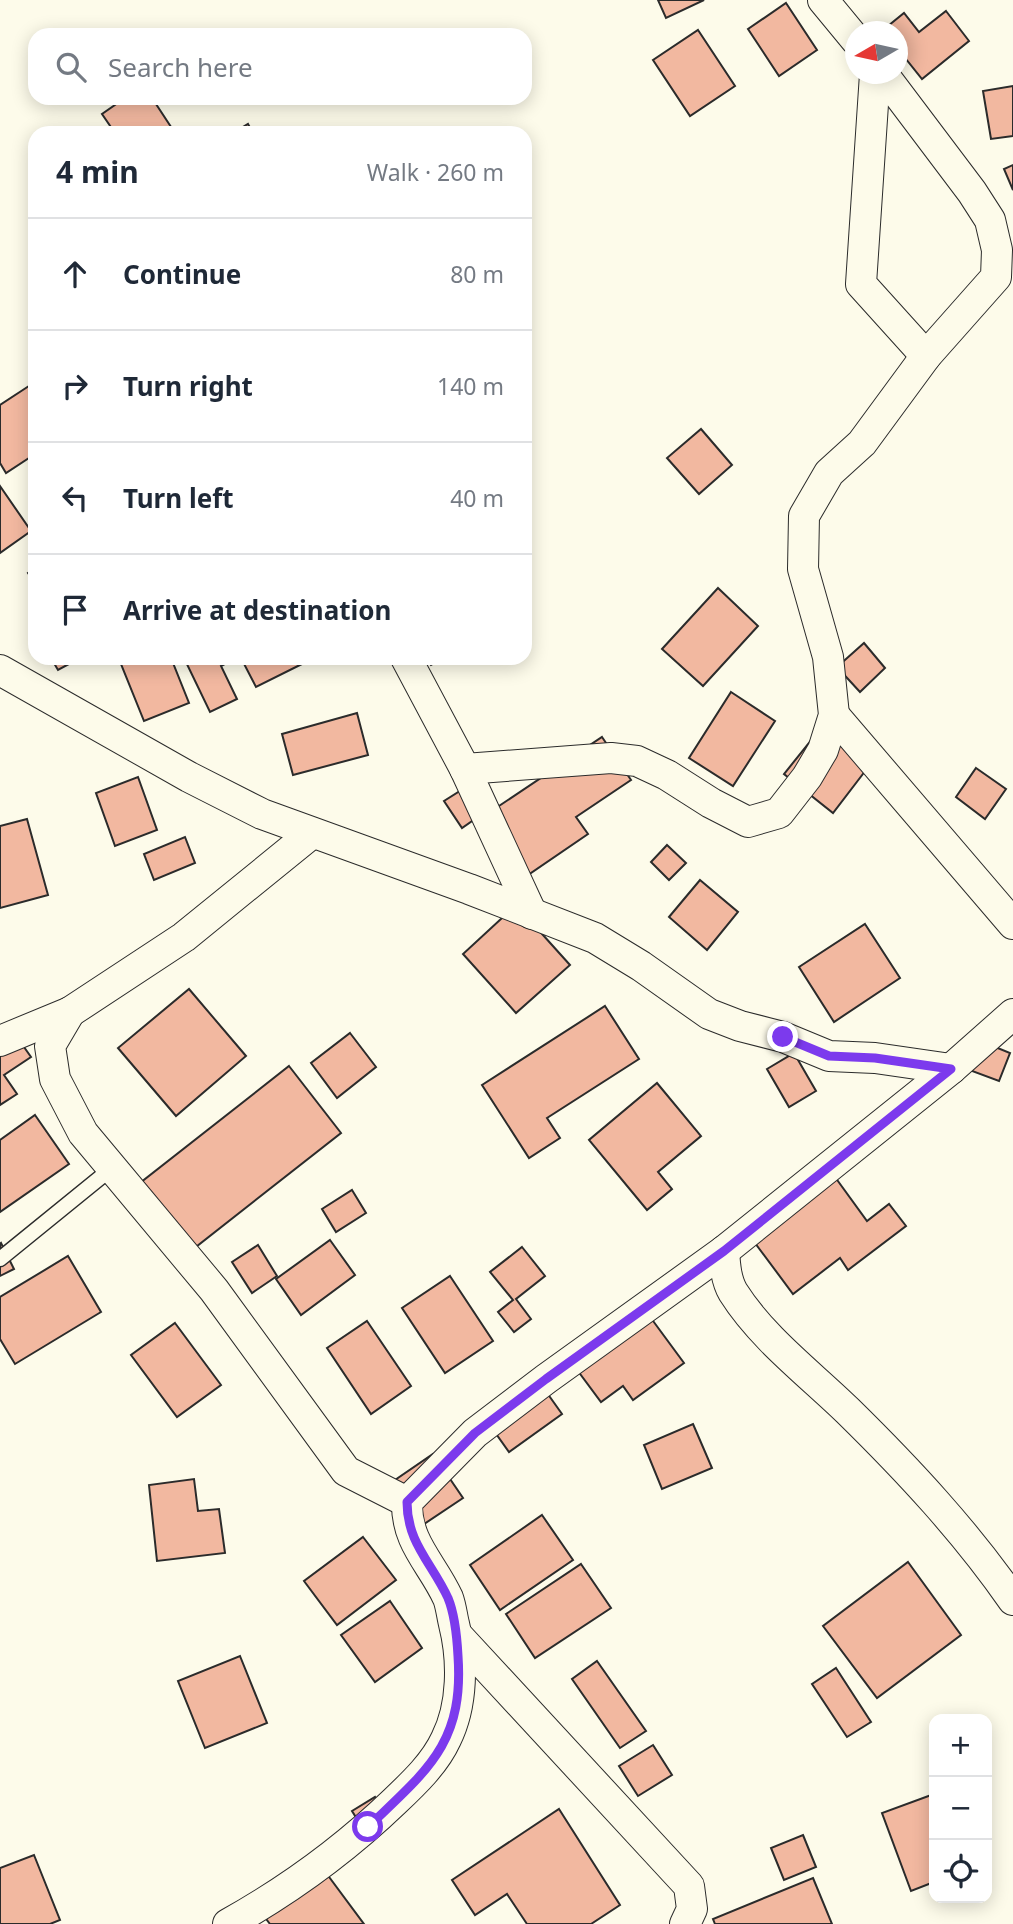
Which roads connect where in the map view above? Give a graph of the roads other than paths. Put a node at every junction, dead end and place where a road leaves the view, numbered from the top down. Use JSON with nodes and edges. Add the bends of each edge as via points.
{"nodes":[{"id":1,"x":823,"y":0,"type":"edge"},
{"id":2,"x":845,"y":27,"type":"edge"},
{"id":3,"x":874,"y":84,"type":"edge"},
{"id":4,"x":891,"y":84,"type":"edge"},
{"id":5,"x":1005,"y":285,"type":"edge"},
{"id":6,"x":926,"y":356,"type":"junction"},
{"id":7,"x":410,"y":665,"type":"edge"},
{"id":8,"x":0,"y":670,"type":"edge"},
{"id":9,"x":834,"y":715,"type":"junction"},
{"id":10,"x":465,"y":769,"type":"junction"},
{"id":11,"x":312,"y":833,"type":"junction"},
{"id":12,"x":532,"y":914,"type":"junction"},
{"id":13,"x":1013,"y":924,"type":"edge"},
{"id":14,"x":70,"y":1012,"type":"junction"},
{"id":15,"x":1013,"y":1014,"type":"edge"},
{"id":16,"x":0,"y":1041,"type":"edge"},
{"id":17,"x":951,"y":1069,"type":"junction"},
{"id":18,"x":112,"y":1168,"type":"junction"},
{"id":19,"x":724,"y":1251,"type":"junction"},
{"id":20,"x":0,"y":1259,"type":"edge"},
{"id":21,"x":407,"y":1502,"type":"junction"},
{"id":22,"x":1013,"y":1600,"type":"edge"},
{"id":23,"x":457,"y":1635,"type":"junction"},
{"id":24,"x":228,"y":1924,"type":"edge"},
{"id":25,"x":685,"y":1924,"type":"edge"}],
"edges":[{"from":1,"to":2,"type":"street"},
{"from":3,"to":6,"type":"street","via":[[861,284]]},
{"from":4,"to":5,"type":"street","via":[[990,220]]},
{"from":5,"to":6,"type":"street"},
{"from":6,"to":9,"type":"street","via":[[862,443],[829,473],[804,516],[803,569],[828,657]]},
{"from":7,"to":10,"type":"street"},
{"from":8,"to":11,"type":"street","via":[[189,777]]},
{"from":9,"to":10,"type":"street","via":[[823,750],[779,813],[748,822],[637,761],[611,758]]},
{"from":9,"to":13,"type":"street"},
{"from":10,"to":12,"type":"street"},
{"from":11,"to":12,"type":"street"},
{"from":11,"to":14,"type":"street","via":[[184,937]]},
{"from":12,"to":17,"type":"street","via":[[595,938],[709,1014],[740,1026],[829,1056]]},
{"from":14,"to":16,"type":"street"},
{"from":14,"to":18,"type":"street","via":[[50,1046],[55,1079],[83,1133]]},
{"from":15,"to":17,"type":"street"},
{"from":17,"to":19,"type":"street"},
{"from":18,"to":20,"type":"lane"},
{"from":18,"to":21,"type":"street","via":[[214,1290],[346,1471]]},
{"from":19,"to":21,"type":"street","via":[[475,1433]]},
{"from":19,"to":22,"type":"street","via":[[732,1290],[747,1311],[941,1506]]},
{"from":21,"to":23,"type":"street","via":[[413,1538],[448,1599]]},
{"from":23,"to":24,"type":"street","via":[[460,1682],[456,1715],[446,1741],[419,1778],[316,1868]]},
{"from":23,"to":25,"type":"street","via":[[689,1886],[692,1909]]}]}
